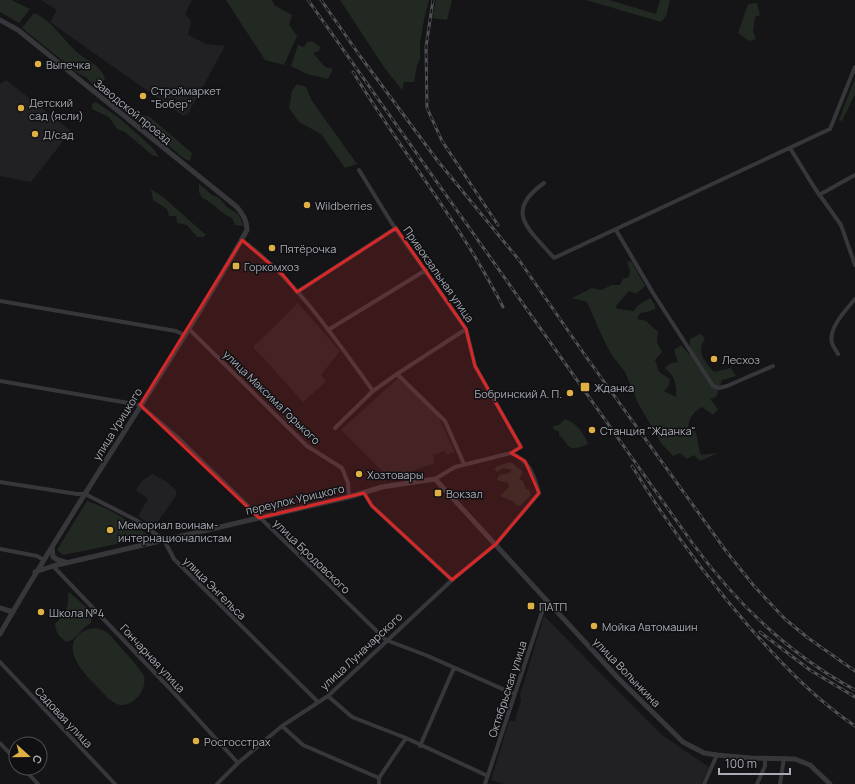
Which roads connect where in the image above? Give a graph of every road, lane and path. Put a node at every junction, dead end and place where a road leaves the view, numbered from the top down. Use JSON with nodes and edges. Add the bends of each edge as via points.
{"nodes":[{"id":1,"x":0,"y":20,"type":"edge"},
{"id":2,"x":855,"y":67,"type":"edge"},
{"id":3,"x":790,"y":148,"type":"junction"},
{"id":4,"x":359,"y":170,"type":"dead end"},
{"id":5,"x":855,"y":176,"type":"edge"},
{"id":6,"x":544,"y":183,"type":"dead end"},
{"id":7,"x":820,"y":195,"type":"junction"},
{"id":8,"x":247,"y":224,"type":"joint"},
{"id":9,"x":396,"y":228,"type":"junction"},
{"id":10,"x":616,"y":230,"type":"junction"},
{"id":11,"x":242,"y":240,"type":"junction"},
{"id":12,"x":855,"y":265,"type":"edge"},
{"id":13,"x":426,"y":270,"type":"junction"},
{"id":14,"x":296,"y":292,"type":"junction"},
{"id":15,"x":855,"y":299,"type":"edge"},
{"id":16,"x":0,"y":301,"type":"edge"},
{"id":17,"x":189,"y":328,"type":"junction"},
{"id":18,"x":466,"y":329,"type":"junction"},
{"id":19,"x":328,"y":330,"type":"junction"},
{"id":20,"x":184,"y":335,"type":"junction"},
{"id":21,"x":838,"y":354,"type":"dead end"},
{"id":22,"x":773,"y":366,"type":"dead end"},
{"id":23,"x":397,"y":374,"type":"junction"},
{"id":24,"x":0,"y":381,"type":"edge"},
{"id":25,"x":373,"y":391,"type":"junction"},
{"id":26,"x":140,"y":405,"type":"junction"},
{"id":27,"x":335,"y":428,"type":"dead end"},
{"id":28,"x":511,"y":453,"type":"junction"},
{"id":29,"x":464,"y":464,"type":"junction"},
{"id":30,"x":435,"y":479,"type":"junction"},
{"id":31,"x":0,"y":482,"type":"edge"},
{"id":32,"x":364,"y":493,"type":"junction"},
{"id":33,"x":85,"y":494,"type":"junction"},
{"id":34,"x":349,"y":497,"type":"junction"},
{"id":35,"x":259,"y":518,"type":"junction"},
{"id":36,"x":164,"y":540,"type":"junction"},
{"id":37,"x":496,"y":544,"type":"junction"},
{"id":38,"x":52,"y":547,"type":"junction"},
{"id":39,"x":0,"y":549,"type":"edge"},
{"id":40,"x":44,"y":560,"type":"junction"},
{"id":41,"x":67,"y":563,"type":"junction"},
{"id":42,"x":53,"y":566,"type":"junction"},
{"id":43,"x":36,"y":572,"type":"junction"},
{"id":44,"x":452,"y":580,"type":"junction"},
{"id":45,"x":546,"y":600,"type":"junction"},
{"id":46,"x":0,"y":608,"type":"edge"},
{"id":47,"x":13,"y":612,"type":"junction"},
{"id":48,"x":0,"y":634,"type":"edge"},
{"id":49,"x":386,"y":640,"type":"junction"},
{"id":50,"x":0,"y":662,"type":"edge"},
{"id":51,"x":454,"y":668,"type":"junction"},
{"id":52,"x":514,"y":694,"type":"junction"},
{"id":53,"x":328,"y":696,"type":"junction"},
{"id":54,"x":318,"y":702,"type":"junction"},
{"id":55,"x":282,"y":726,"type":"junction"},
{"id":56,"x":406,"y":738,"type":"junction"},
{"id":57,"x":0,"y":743,"type":"edge"},
{"id":58,"x":420,"y":746,"type":"junction"},
{"id":59,"x":8,"y":752,"type":"edge"},
{"id":60,"x":717,"y":755,"type":"junction"},
{"id":61,"x":765,"y":758,"type":"junction"},
{"id":62,"x":784,"y":758,"type":"junction"},
{"id":63,"x":238,"y":763,"type":"junction"},
{"id":64,"x":30,"y":776,"type":"edge"},
{"id":65,"x":488,"y":776,"type":"junction"},
{"id":66,"x":379,"y":778,"type":"junction"},
{"id":67,"x":38,"y":784,"type":"edge"},
{"id":68,"x":115,"y":784,"type":"edge"},
{"id":69,"x":217,"y":784,"type":"edge"},
{"id":70,"x":379,"y":784,"type":"edge"},
{"id":71,"x":485,"y":784,"type":"edge"},
{"id":72,"x":704,"y":784,"type":"edge"},
{"id":73,"x":757,"y":784,"type":"edge"},
{"id":74,"x":780,"y":784,"type":"edge"},
{"id":75,"x":830,"y":784,"type":"edge"}],
"edges":[{"from":1,"to":8,"type":"street","name":"Заводской проезд","via":[[18,30],[237,207]]},
{"from":2,"to":3,"type":"street","via":[[830,129]]},
{"from":3,"to":7,"type":"street"},
{"from":3,"to":10,"type":"street"},
{"from":4,"to":9,"type":"street","name":"Привокзальная улица"},
{"from":5,"to":7,"type":"street"},
{"from":6,"to":10,"type":"street","via":[[530,193],[523,203],[522,213],[523,219],[540,243],[554,258]]},
{"from":7,"to":12,"type":"street","via":[[841,225]]},
{"from":8,"to":11,"type":"street","name":"улица Урицкого"},
{"from":9,"to":13,"type":"street","name":"Привокзальная улица"},
{"from":9,"to":14,"type":"street"},
{"from":10,"to":22,"type":"street","via":[[713,386],[727,386]]},
{"from":11,"to":14,"type":"street","via":[[283,275]]},
{"from":11,"to":17,"type":"street","name":"улица Урицкого"},
{"from":13,"to":18,"type":"street","name":"Привокзальная улица"},
{"from":13,"to":19,"type":"street"},
{"from":14,"to":19,"type":"street"},
{"from":15,"to":21,"type":"street","via":[[833,332],[832,342]]},
{"from":16,"to":20,"type":"street","via":[[102,317],[176,331]]},
{"from":17,"to":20,"type":"street","name":"улица Урицкого"},
{"from":17,"to":34,"type":"street","name":"улица Максима Горького","via":[[307,446],[342,468],[348,483]]},
{"from":18,"to":23,"type":"street"},
{"from":18,"to":28,"type":"street","name":"Привокзальная улица","via":[[475,366],[521,447]]},
{"from":19,"to":25,"type":"street"},
{"from":20,"to":26,"type":"street","name":"улица Урицкого"},
{"from":23,"to":25,"type":"street"},
{"from":23,"to":29,"type":"street","via":[[444,420]]},
{"from":24,"to":26,"type":"street"},
{"from":25,"to":27,"type":"street"},
{"from":26,"to":33,"type":"street","name":"улица Урицкого"},
{"from":26,"to":35,"type":"street","name":"улица Бродовского","via":[[178,438]]},
{"from":28,"to":29,"type":"street","name":"переулок Урицкого"},
{"from":28,"to":37,"type":"street","name":"улица Луначарского","via":[[525,461],[533,473],[539,493]]},
{"from":29,"to":30,"type":"street","name":"переулок Урицкого"},
{"from":30,"to":32,"type":"street","name":"переулок Урицкого","via":[[382,487]]},
{"from":30,"to":37,"type":"street","name":"улица Волынкина"},
{"from":31,"to":33,"type":"street","name":"улица Энгельса"},
{"from":32,"to":34,"type":"street","name":"переулок Урицкого"},
{"from":32,"to":44,"type":"street","via":[[372,506]]},
{"from":33,"to":36,"type":"street","name":"улица Энгельса","via":[[136,520]]},
{"from":33,"to":38,"type":"street","name":"улица Урицкого"},
{"from":34,"to":35,"type":"street","name":"переулок Урицкого"},
{"from":35,"to":36,"type":"street","name":"переулок Урицкого"},
{"from":35,"to":49,"type":"street","name":"улица Бродовского"},
{"from":36,"to":41,"type":"street","name":"переулок Урицкого"},
{"from":36,"to":54,"type":"street","name":"улица Энгельса","via":[[174,560]]},
{"from":37,"to":44,"type":"street","name":"улица Луначарского"},
{"from":37,"to":45,"type":"street","name":"улица Волынкина"},
{"from":38,"to":40,"type":"street","name":"улица Урицкого"},
{"from":38,"to":41,"type":"street","via":[[54,556]]},
{"from":39,"to":40,"type":"street","via":[[38,556]]},
{"from":40,"to":43,"type":"street","name":"улица Урицкого"},
{"from":41,"to":42,"type":"street","name":"переулок Урицкого"},
{"from":42,"to":43,"type":"street","name":"переулок Урицкого"},
{"from":42,"to":63,"type":"street","name":"Гончарная улица"},
{"from":43,"to":47,"type":"street","name":"улица Урицкого"},
{"from":44,"to":49,"type":"street","name":"улица Луначарского"},
{"from":45,"to":52,"type":"street","name":"Октябрьская улица"},
{"from":45,"to":60,"type":"street","name":"улица Волынкина","via":[[673,734],[693,748]]},
{"from":46,"to":47,"type":"street"},
{"from":47,"to":48,"type":"street","name":"улица Урицкого"},
{"from":49,"to":51,"type":"street","name":"улица Бродовского"},
{"from":49,"to":53,"type":"street","name":"улица Луначарского"},
{"from":50,"to":68,"type":"street","name":"Садовая улица"},
{"from":51,"to":52,"type":"street","name":"улица Бродовского"},
{"from":51,"to":58,"type":"street"},
{"from":52,"to":65,"type":"street","name":"Октябрьская улица"},
{"from":53,"to":54,"type":"street","name":"улица Луначарского"},
{"from":53,"to":56,"type":"street","via":[[352,717]]},
{"from":54,"to":55,"type":"street","name":"улица Луначарского"},
{"from":55,"to":63,"type":"street","name":"улица Луначарского"},
{"from":55,"to":66,"type":"street","via":[[303,745]]},
{"from":56,"to":58,"type":"street"},
{"from":56,"to":66,"type":"street"},
{"from":57,"to":59,"type":"street"},
{"from":58,"to":65,"type":"street"},
{"from":60,"to":61,"type":"street","name":"улица Волынкина"},
{"from":60,"to":72,"type":"street"},
{"from":61,"to":62,"type":"street","name":"улица Волынкина"},
{"from":61,"to":73,"type":"street","via":[[765,766]]},
{"from":62,"to":74,"type":"street"},
{"from":62,"to":75,"type":"street","name":"улица Волынкина","via":[[810,765]]},
{"from":63,"to":69,"type":"street","name":"улица Луначарского"},
{"from":64,"to":67,"type":"street"},
{"from":65,"to":71,"type":"street","name":"Октябрьская улица"},
{"from":66,"to":70,"type":"street"}]}
